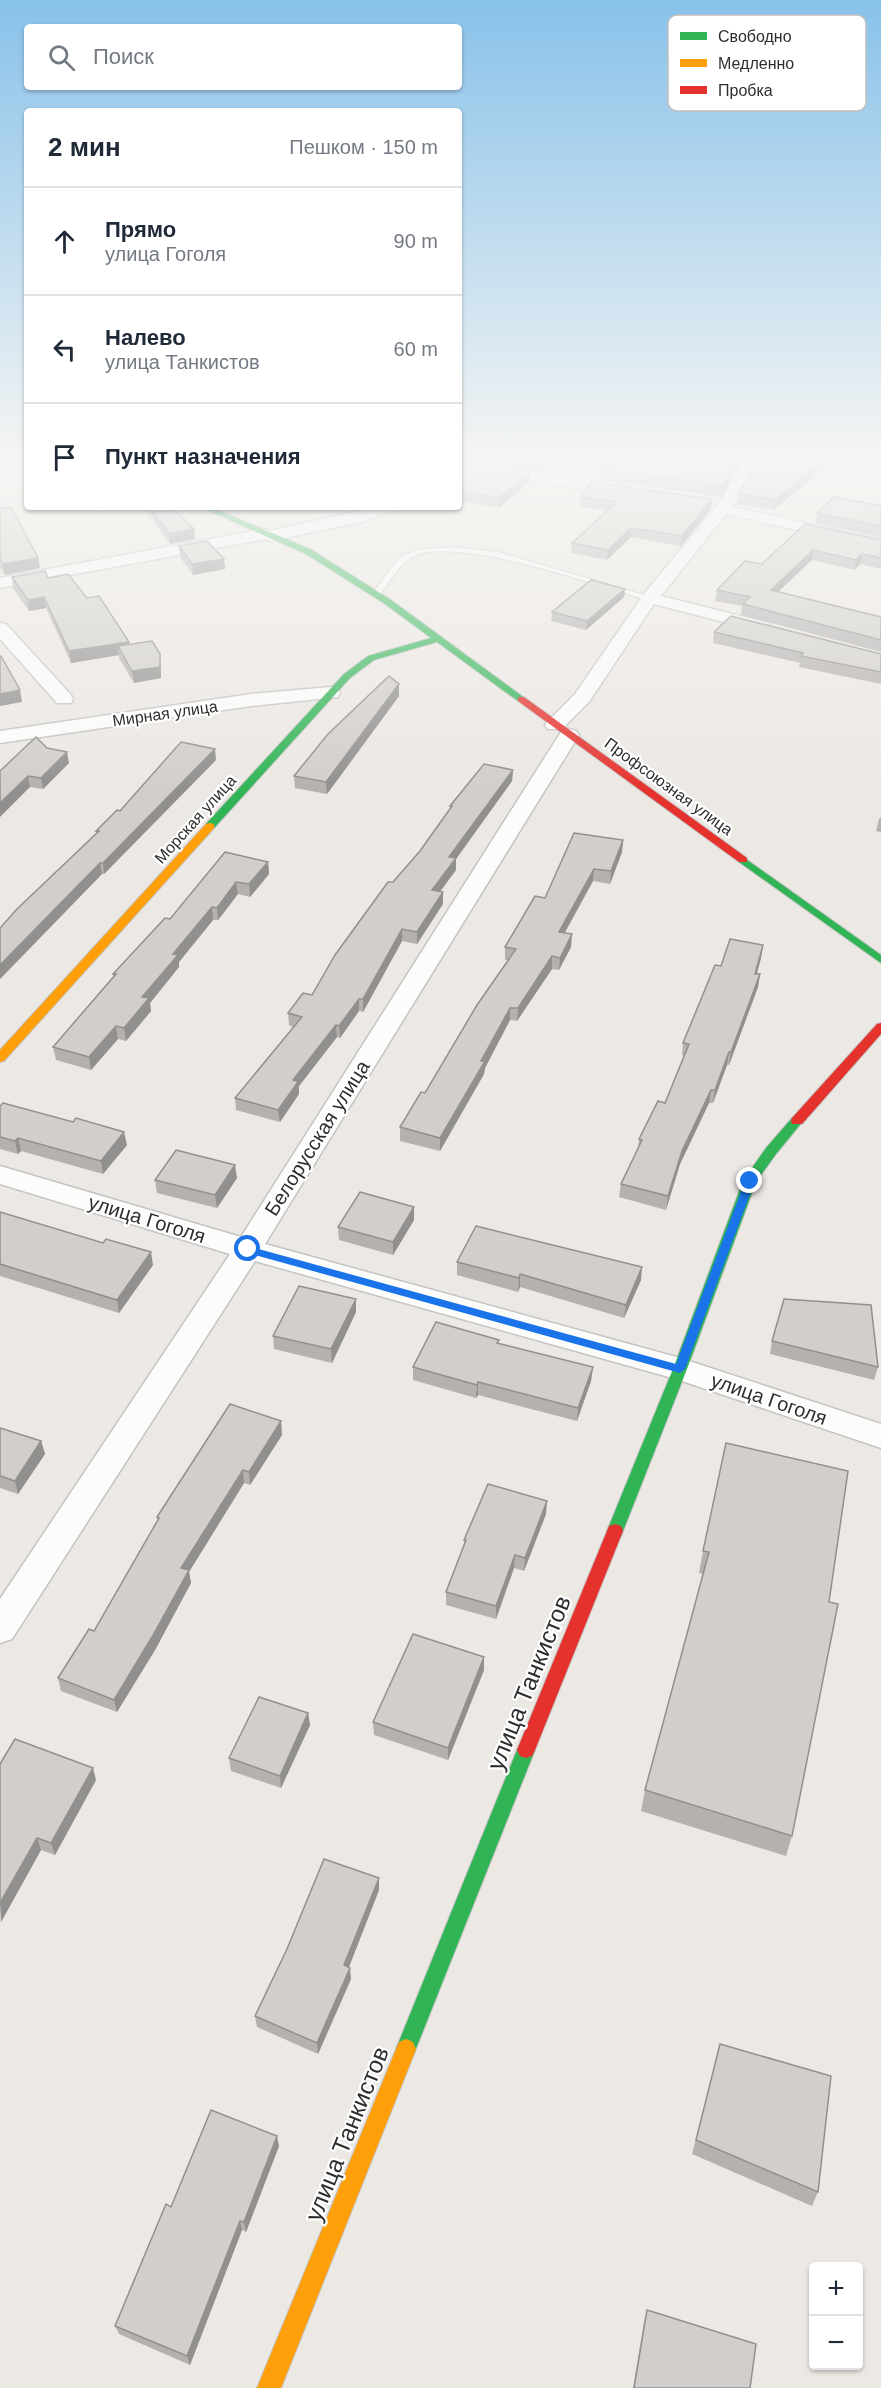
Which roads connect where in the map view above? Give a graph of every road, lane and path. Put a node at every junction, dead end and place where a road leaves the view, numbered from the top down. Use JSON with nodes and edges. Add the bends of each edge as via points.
{"nodes":[{"id":1,"x":76,"y":569,"type":"edge"},
{"id":2,"x":337,"y":569,"type":"edge"},
{"id":3,"x":395,"y":569,"type":"edge"},
{"id":4,"x":548,"y":569,"type":"edge"},
{"id":5,"x":674,"y":569,"type":"edge"},
{"id":6,"x":0,"y":583,"type":"edge"},
{"id":7,"x":376,"y":594,"type":"junction"},
{"id":8,"x":651,"y":598,"type":"junction"},
{"id":9,"x":0,"y":628,"type":"edge"},
{"id":10,"x":777,"y":631,"type":"edge"},
{"id":11,"x":438,"y":639,"type":"junction"},
{"id":12,"x":331,"y":693,"type":"junction"},
{"id":13,"x":64,"y":699,"type":"junction"},
{"id":14,"x":138,"y":717,"type":"junction"},
{"id":15,"x":562,"y":730,"type":"junction"},
{"id":16,"x":9,"y":739,"type":"edge"},
{"id":17,"x":881,"y":960,"type":"edge"},
{"id":18,"x":881,"y":1027,"type":"edge"},
{"id":19,"x":0,"y":1058,"type":"edge"},
{"id":20,"x":0,"y":1174,"type":"edge"},
{"id":21,"x":248,"y":1249,"type":"junction"},
{"id":22,"x":680,"y":1369,"type":"junction"},
{"id":23,"x":881,"y":1436,"type":"edge"},
{"id":24,"x":0,"y":1628,"type":"edge"},
{"id":25,"x":269,"y":2388,"type":"edge"}],
"edges":[{"from":1,"to":6,"type":"street"},
{"from":2,"to":7,"type":"main road","name":"Профсоюзная улица"},
{"from":3,"to":7,"type":"lane"},
{"from":4,"to":8,"type":"lane"},
{"from":5,"to":8,"type":"street","name":"Белорусская улица"},
{"from":7,"to":11,"type":"main road","name":"Профсоюзная улица"},
{"from":8,"to":10,"type":"street"},
{"from":8,"to":15,"type":"street","name":"Белорусская улица"},
{"from":9,"to":13,"type":"street"},
{"from":11,"to":12,"type":"main road","name":"Морская улица","via":[[372,658]]},
{"from":11,"to":15,"type":"main road","name":"Профсоюзная улица"},
{"from":12,"to":14,"type":"street","name":"Мирная улица"},
{"from":12,"to":19,"type":"main road","name":"Морская улица"},
{"from":13,"to":14,"type":"street"},
{"from":13,"to":16,"type":"street"},
{"from":14,"to":16,"type":"street","name":"Мирная улица"},
{"from":15,"to":17,"type":"main road","name":"Профсоюзная улица"},
{"from":15,"to":21,"type":"street","name":"Белорусская улица"},
{"from":18,"to":22,"type":"main road","name":"улица Танкистов","via":[[771,1151],[750,1181]]},
{"from":20,"to":21,"type":"street","name":"улица Гоголя"},
{"from":21,"to":22,"type":"street","name":"улица Гоголя"},
{"from":21,"to":24,"type":"street","name":"Белорусская улица"},
{"from":22,"to":23,"type":"street","name":"улица Гоголя"},
{"from":22,"to":25,"type":"main road","name":"улица Танкистов"}]}
